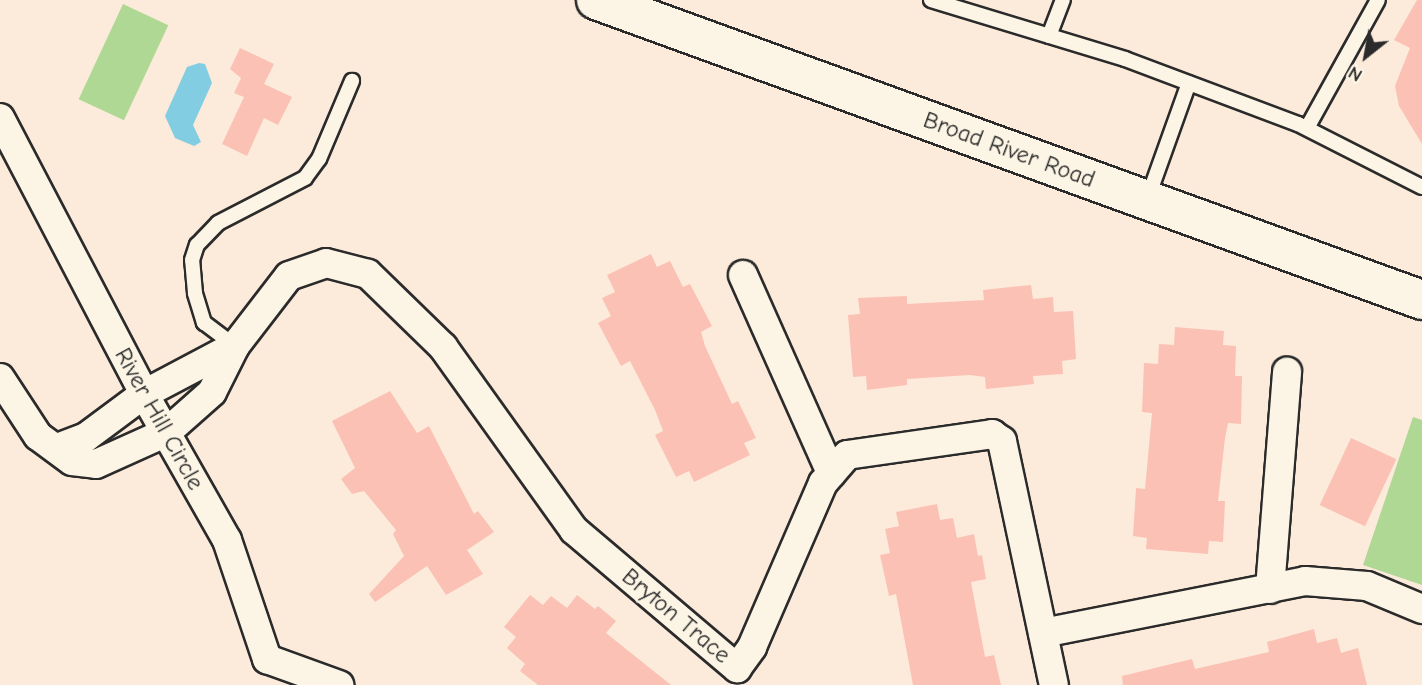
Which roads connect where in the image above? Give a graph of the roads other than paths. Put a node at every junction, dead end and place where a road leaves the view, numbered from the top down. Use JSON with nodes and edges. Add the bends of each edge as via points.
{"nodes":[{"id":1,"x":596,"y":0,"type":"edge"},
{"id":2,"x":931,"y":0,"type":"edge"},
{"id":3,"x":1063,"y":0,"type":"edge"},
{"id":4,"x":1378,"y":0,"type":"edge"},
{"id":5,"x":1049,"y":36,"type":"junction"},
{"id":6,"x":352,"y":81,"type":"dead end"},
{"id":7,"x":1189,"y":83,"type":"junction"},
{"id":8,"x":0,"y":118,"type":"edge"},
{"id":9,"x":1307,"y":128,"type":"junction"},
{"id":10,"x":1422,"y":187,"type":"edge"},
{"id":11,"x":1147,"y":200,"type":"junction"},
{"id":12,"x":743,"y":275,"type":"dead end"},
{"id":13,"x":1422,"y":300,"type":"edge"},
{"id":14,"x":235,"y":346,"type":"junction"},
{"id":15,"x":1287,"y":372,"type":"dead end"},
{"id":16,"x":0,"y":378,"type":"edge"},
{"id":17,"x":144,"y":394,"type":"junction"},
{"id":18,"x":167,"y":432,"type":"junction"},
{"id":19,"x":57,"y":448,"type":"junction"},
{"id":20,"x":831,"y":473,"type":"junction"},
{"id":21,"x":1270,"y":589,"type":"junction"},
{"id":22,"x":1422,"y":610,"type":"edge"},
{"id":23,"x":1044,"y":634,"type":"junction"},
{"id":24,"x":265,"y":672,"type":"edge"},
{"id":25,"x":338,"y":685,"type":"edge"},
{"id":26,"x":1054,"y":685,"type":"edge"}],
"edges":[{"from":1,"to":11,"type":"main road","name":"Broad River Road"},
{"from":2,"to":5,"type":"lane"},
{"from":3,"to":5,"type":"lane"},
{"from":4,"to":9,"type":"lane"},
{"from":5,"to":7,"type":"lane"},
{"from":6,"to":14,"type":"lane","via":[[319,159],[305,177],[218,223],[197,245],[192,260],[204,323]]},
{"from":7,"to":9,"type":"lane"},
{"from":7,"to":11,"type":"lane"},
{"from":8,"to":17,"type":"street","name":"River Hill Circle"},
{"from":9,"to":10,"type":"lane"},
{"from":11,"to":13,"type":"main road","name":"Broad River Road"},
{"from":12,"to":20,"type":"street"},
{"from":14,"to":17,"type":"street","name":"Bryton Trace"},
{"from":14,"to":18,"type":"street","name":"Bryton Trace","via":[[212,392]]},
{"from":14,"to":20,"type":"street","name":"Bryton Trace","via":[[289,276],[326,263],[368,274],[443,347],[574,530],[737,668],[752,647]]},
{"from":15,"to":21,"type":"street"},
{"from":16,"to":19,"type":"street","name":"Bryton Trace","via":[[38,436]]},
{"from":17,"to":18,"type":"street","name":"River Hill Circle"},
{"from":17,"to":19,"type":"street","name":"Bryton Trace","via":[[86,437]]},
{"from":18,"to":19,"type":"street","name":"Bryton Trace","via":[[96,464],[72,461]]},
{"from":18,"to":24,"type":"street","name":"River Hill Circle","via":[[227,540]]},
{"from":20,"to":23,"type":"street","name":"Bryton Trace","via":[[847,455],[992,434],[1002,441]]},
{"from":21,"to":22,"type":"street","via":[[1305,581],[1367,586]]},
{"from":21,"to":23,"type":"street"},
{"from":23,"to":26,"type":"street","name":"Bryton Trace"},
{"from":24,"to":25,"type":"street","name":"River Hill Circle"}]}
